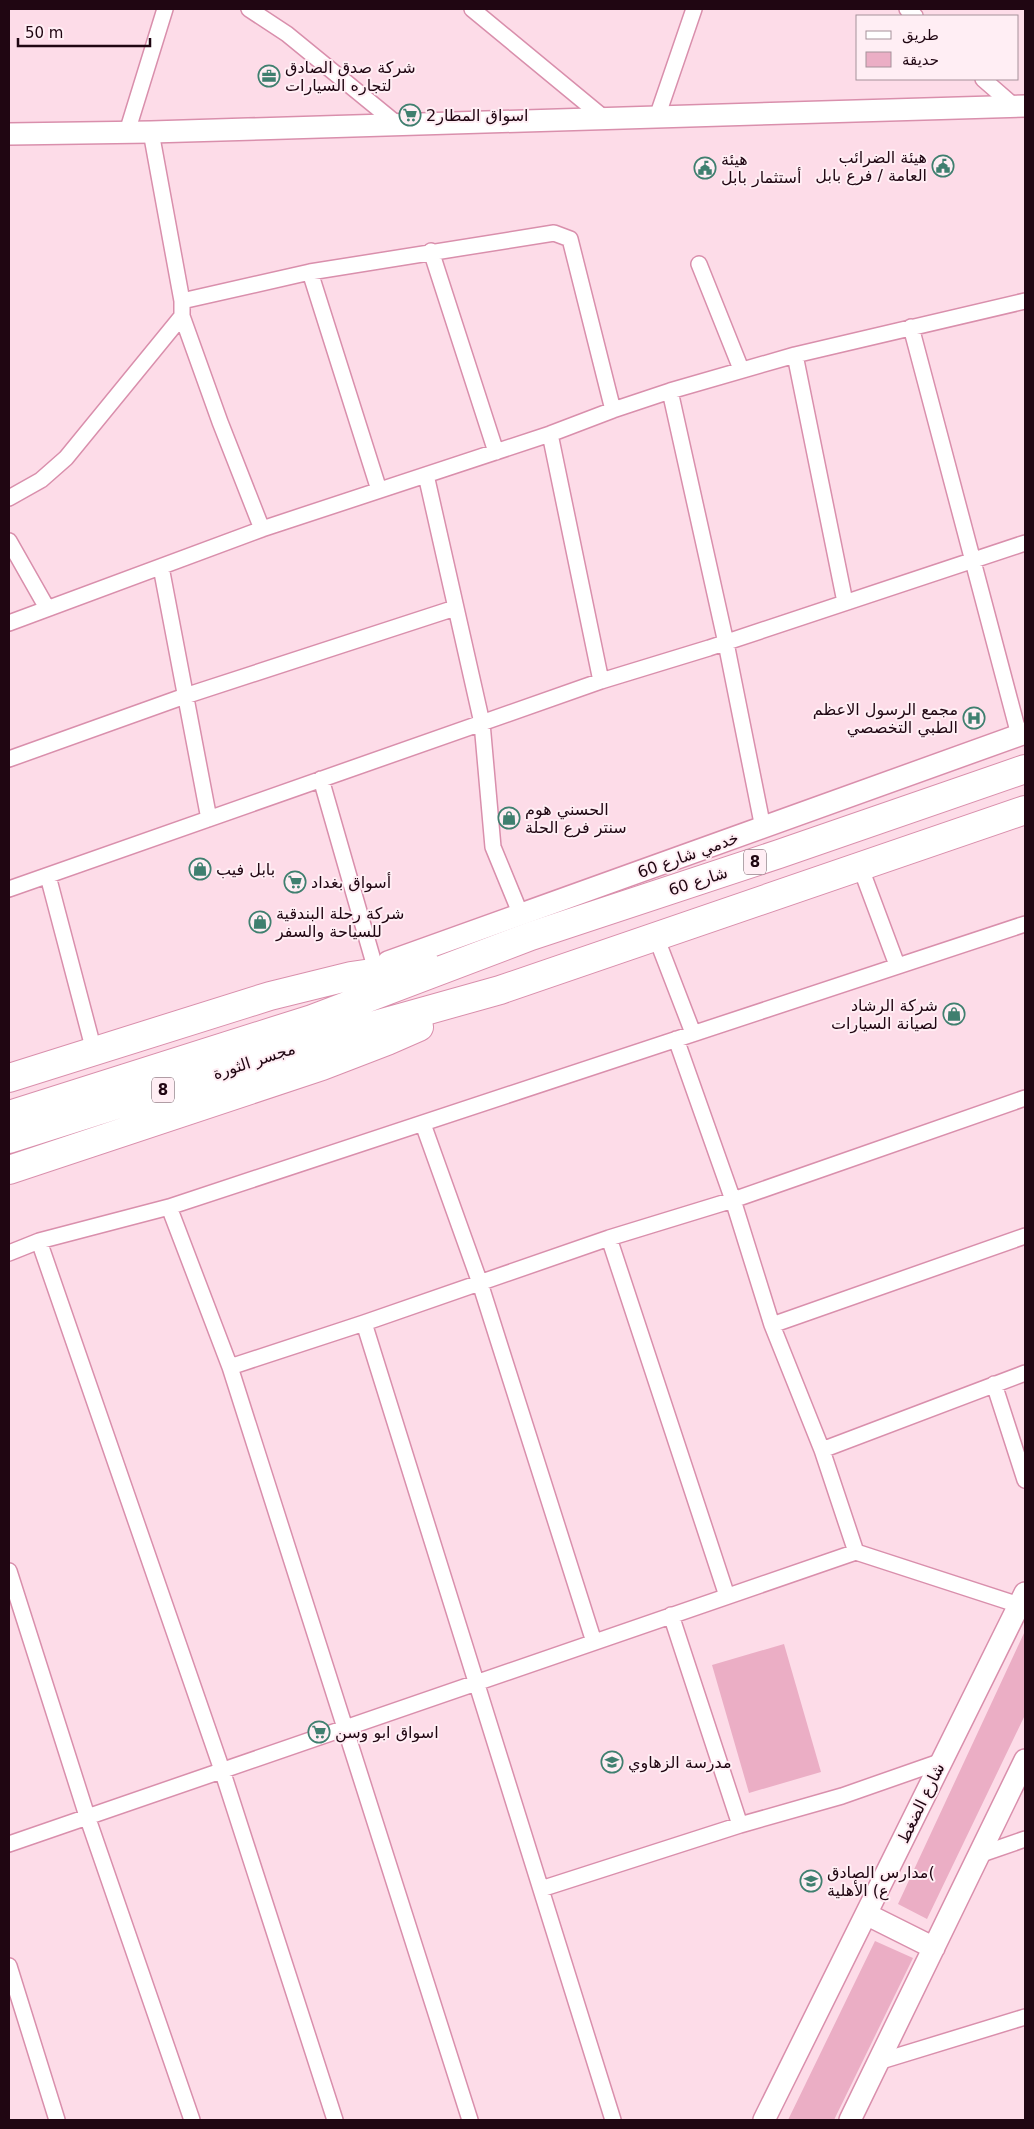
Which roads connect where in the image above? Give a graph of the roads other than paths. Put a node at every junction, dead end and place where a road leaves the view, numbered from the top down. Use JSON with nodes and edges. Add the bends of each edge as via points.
{"nodes":[{"id":1,"x":166,"y":9,"type":"edge"},
{"id":2,"x":249,"y":9,"type":"edge"},
{"id":3,"x":472,"y":9,"type":"edge"},
{"id":4,"x":691,"y":10,"type":"edge"},
{"id":5,"x":985,"y":80,"type":"edge"},
{"id":6,"x":1019,"y":106,"type":"edge"},
{"id":7,"x":657,"y":117,"type":"junction"},
{"id":8,"x":604,"y":118,"type":"junction"},
{"id":9,"x":397,"y":124,"type":"junction"},
{"id":10,"x":127,"y":132,"type":"junction"},
{"id":11,"x":151,"y":132,"type":"junction"},
{"id":12,"x":9,"y":134,"type":"edge"},
{"id":13,"x":431,"y":251,"type":"junction"},
{"id":14,"x":699,"y":264,"type":"dead end"},
{"id":15,"x":310,"y":272,"type":"junction"},
{"id":16,"x":1025,"y":301,"type":"edge"},
{"id":17,"x":182,"y":308,"type":"junction"},
{"id":18,"x":911,"y":326,"type":"junction"},
{"id":19,"x":795,"y":355,"type":"junction"},
{"id":20,"x":741,"y":369,"type":"junction"},
{"id":21,"x":670,"y":391,"type":"junction"},
{"id":22,"x":613,"y":410,"type":"junction"},
{"id":23,"x":550,"y":434,"type":"junction"},
{"id":24,"x":496,"y":452,"type":"junction"},
{"id":25,"x":426,"y":475,"type":"junction"},
{"id":26,"x":379,"y":490,"type":"junction"},
{"id":27,"x":9,"y":498,"type":"edge"},
{"id":28,"x":262,"y":530,"type":"junction"},
{"id":29,"x":9,"y":541,"type":"edge"},
{"id":30,"x":1025,"y":543,"type":"edge"},
{"id":31,"x":972,"y":560,"type":"junction"},
{"id":32,"x":161,"y":567,"type":"junction"},
{"id":33,"x":845,"y":602,"type":"junction"},
{"id":34,"x":47,"y":608,"type":"junction"},
{"id":35,"x":455,"y":608,"type":"junction"},
{"id":36,"x":9,"y":623,"type":"edge"},
{"id":37,"x":726,"y":643,"type":"junction"},
{"id":38,"x":601,"y":681,"type":"junction"},
{"id":39,"x":185,"y":696,"type":"junction"},
{"id":40,"x":482,"y":723,"type":"junction"},
{"id":41,"x":1022,"y":734,"type":"edge"},
{"id":42,"x":9,"y":759,"type":"edge"},
{"id":43,"x":1025,"y":769,"type":"edge"},
{"id":44,"x":321,"y":779,"type":"junction"},
{"id":45,"x":1025,"y":810,"type":"edge"},
{"id":46,"x":209,"y":819,"type":"junction"},
{"id":47,"x":763,"y":828,"type":"junction"},
{"id":48,"x":860,"y":866,"type":"junction"},
{"id":49,"x":48,"y":876,"type":"junction"},
{"id":50,"x":9,"y":889,"type":"edge"},
{"id":51,"x":521,"y":915,"type":"junction"},
{"id":52,"x":1025,"y":924,"type":"edge"},
{"id":53,"x":656,"y":937,"type":"junction"},
{"id":54,"x":484,"y":955,"type":"junction"},
{"id":55,"x":898,"y":966,"type":"junction"},
{"id":56,"x":363,"y":972,"type":"junction"},
{"id":57,"x":500,"y":990,"type":"junction"},
{"id":58,"x":315,"y":1030,"type":"junction"},
{"id":59,"x":693,"y":1033,"type":"junction"},
{"id":60,"x":676,"y":1039,"type":"junction"},
{"id":61,"x":94,"y":1051,"type":"junction"},
{"id":62,"x":9,"y":1078,"type":"edge"},
{"id":63,"x":1025,"y":1098,"type":"edge"},
{"id":64,"x":9,"y":1115,"type":"edge"},
{"id":65,"x":423,"y":1124,"type":"junction"},
{"id":66,"x":9,"y":1139,"type":"edge"},
{"id":67,"x":9,"y":1170,"type":"edge"},
{"id":68,"x":733,"y":1200,"type":"junction"},
{"id":69,"x":169,"y":1207,"type":"junction"},
{"id":70,"x":1025,"y":1236,"type":"edge"},
{"id":71,"x":609,"y":1238,"type":"junction"},
{"id":72,"x":39,"y":1241,"type":"junction"},
{"id":73,"x":9,"y":1253,"type":"edge"},
{"id":74,"x":480,"y":1283,"type":"junction"},
{"id":75,"x":364,"y":1323,"type":"junction"},
{"id":76,"x":772,"y":1325,"type":"junction"},
{"id":77,"x":230,"y":1367,"type":"junction"},
{"id":78,"x":1025,"y":1373,"type":"edge"},
{"id":79,"x":994,"y":1384,"type":"junction"},
{"id":80,"x":822,"y":1450,"type":"junction"},
{"id":81,"x":1025,"y":1480,"type":"edge"},
{"id":82,"x":856,"y":1552,"type":"junction"},
{"id":83,"x":9,"y":1571,"type":"edge"},
{"id":84,"x":727,"y":1596,"type":"junction"},
{"id":85,"x":1022,"y":1599,"type":"edge"},
{"id":86,"x":671,"y":1615,"type":"junction"},
{"id":87,"x":594,"y":1642,"type":"junction"},
{"id":88,"x":476,"y":1682,"type":"junction"},
{"id":89,"x":346,"y":1727,"type":"junction"},
{"id":90,"x":1025,"y":1760,"type":"edge"},
{"id":91,"x":942,"y":1761,"type":"junction"},
{"id":92,"x":222,"y":1770,"type":"junction"},
{"id":93,"x":87,"y":1816,"type":"junction"},
{"id":94,"x":740,"y":1825,"type":"junction"},
{"id":95,"x":1025,"y":1838,"type":"edge"},
{"id":96,"x":9,"y":1844,"type":"edge"},
{"id":97,"x":979,"y":1855,"type":"junction"},
{"id":98,"x":541,"y":1889,"type":"junction"},
{"id":99,"x":866,"y":1914,"type":"junction"},
{"id":100,"x":934,"y":1948,"type":"junction"},
{"id":101,"x":9,"y":1966,"type":"edge"},
{"id":102,"x":1025,"y":2017,"type":"edge"},
{"id":103,"x":878,"y":2062,"type":"junction"},
{"id":104,"x":57,"y":2120,"type":"edge"},
{"id":105,"x":192,"y":2120,"type":"edge"},
{"id":106,"x":335,"y":2120,"type":"edge"},
{"id":107,"x":470,"y":2120,"type":"edge"},
{"id":108,"x":613,"y":2120,"type":"edge"},
{"id":109,"x":764,"y":2120,"type":"edge"},
{"id":110,"x":850,"y":2120,"type":"edge"}],
"edges":[{"from":1,"to":10,"type":"street"},
{"from":2,"to":9,"type":"street","via":[[287,34]]},
{"from":3,"to":8,"type":"street"},
{"from":4,"to":7,"type":"street"},
{"from":5,"to":6,"type":"street"},
{"from":6,"to":7,"type":"street"},
{"from":7,"to":8,"type":"street"},
{"from":8,"to":9,"type":"street"},
{"from":9,"to":11,"type":"street"},
{"from":10,"to":11,"type":"street"},
{"from":10,"to":12,"type":"street"},
{"from":11,"to":17,"type":"street"},
{"from":13,"to":15,"type":"street"},
{"from":13,"to":22,"type":"street","via":[[554,233],[570,239]]},
{"from":13,"to":24,"type":"street"},
{"from":14,"to":20,"type":"street"},
{"from":15,"to":17,"type":"street"},
{"from":15,"to":26,"type":"street"},
{"from":16,"to":18,"type":"street"},
{"from":17,"to":27,"type":"street","via":[[66,458],[41,480]]},
{"from":17,"to":28,"type":"street","via":[[220,422]]},
{"from":18,"to":19,"type":"street"},
{"from":18,"to":31,"type":"street"},
{"from":19,"to":20,"type":"street"},
{"from":19,"to":33,"type":"street"},
{"from":20,"to":21,"type":"street"},
{"from":21,"to":22,"type":"street"},
{"from":21,"to":37,"type":"street"},
{"from":22,"to":23,"type":"street"},
{"from":23,"to":24,"type":"street"},
{"from":23,"to":38,"type":"street"},
{"from":24,"to":25,"type":"street"},
{"from":25,"to":26,"type":"street"},
{"from":25,"to":35,"type":"street"},
{"from":26,"to":28,"type":"street"},
{"from":28,"to":32,"type":"street"},
{"from":29,"to":34,"type":"street"},
{"from":30,"to":31,"type":"street"},
{"from":31,"to":33,"type":"street"},
{"from":31,"to":41,"type":"street"},
{"from":32,"to":34,"type":"street"},
{"from":32,"to":39,"type":"street"},
{"from":33,"to":37,"type":"street"},
{"from":34,"to":36,"type":"street"},
{"from":35,"to":39,"type":"street"},
{"from":35,"to":40,"type":"street"},
{"from":37,"to":38,"type":"street"},
{"from":37,"to":47,"type":"street"},
{"from":38,"to":40,"type":"street"},
{"from":39,"to":42,"type":"street"},
{"from":39,"to":46,"type":"street"},
{"from":40,"to":44,"type":"street"},
{"from":40,"to":51,"type":"street","via":[[493,847]]},
{"from":41,"to":47,"type":"street","name":"خدمي شارع 60"},
{"from":43,"to":54,"type":"highway","name":"شارع 60","number":"8","via":[[531,936]]},
{"from":44,"to":46,"type":"street"},
{"from":44,"to":56,"type":"street"},
{"from":45,"to":48,"type":"highway","number":"8"},
{"from":46,"to":49,"type":"street"},
{"from":47,"to":51,"type":"street","name":"خدمي شارع 60"},
{"from":48,"to":53,"type":"highway","number":"8"},
{"from":48,"to":55,"type":"street"},
{"from":49,"to":50,"type":"street"},
{"from":49,"to":61,"type":"street"},
{"from":51,"to":56,"type":"street","name":"خدمي شارع 60"},
{"from":52,"to":55,"type":"street"},
{"from":53,"to":57,"type":"highway","number":"8"},
{"from":53,"to":59,"type":"street"},
{"from":54,"to":56,"type":"highway"},
{"from":54,"to":58,"type":"highway","name":"مجسر الثورة","number":"8"},
{"from":55,"to":59,"type":"street"},
{"from":56,"to":61,"type":"highway","via":[[270,996]]},
{"from":57,"to":58,"type":"highway","name":"مجسر الثورة","number":"8"},
{"from":57,"to":67,"type":"highway","via":[[387,1041],[322,1066]]},
{"from":58,"to":64,"type":"highway","name":"مجسر الثورة","number":"8"},
{"from":58,"to":66,"type":"highway","name":"مجسر الثورة","number":"8"},
{"from":59,"to":60,"type":"street"},
{"from":60,"to":65,"type":"street"},
{"from":60,"to":68,"type":"street"},
{"from":61,"to":62,"type":"highway"},
{"from":63,"to":68,"type":"street"},
{"from":65,"to":69,"type":"street"},
{"from":65,"to":74,"type":"street"},
{"from":68,"to":71,"type":"street"},
{"from":68,"to":76,"type":"street"},
{"from":69,"to":72,"type":"street"},
{"from":69,"to":77,"type":"street"},
{"from":70,"to":76,"type":"street"},
{"from":71,"to":74,"type":"street"},
{"from":71,"to":84,"type":"street"},
{"from":72,"to":73,"type":"street"},
{"from":72,"to":92,"type":"street"},
{"from":74,"to":75,"type":"street"},
{"from":74,"to":87,"type":"street"},
{"from":75,"to":77,"type":"street"},
{"from":75,"to":88,"type":"street"},
{"from":76,"to":80,"type":"street"},
{"from":77,"to":89,"type":"street"},
{"from":78,"to":79,"type":"street"},
{"from":79,"to":80,"type":"street"},
{"from":79,"to":81,"type":"street"},
{"from":80,"to":82,"type":"street"},
{"from":82,"to":84,"type":"street"},
{"from":82,"to":85,"type":"street"},
{"from":83,"to":93,"type":"street"},
{"from":84,"to":86,"type":"street"},
{"from":85,"to":91,"type":"street","name":"شارع الضغط"},
{"from":86,"to":87,"type":"street"},
{"from":86,"to":94,"type":"street"},
{"from":87,"to":88,"type":"street"},
{"from":88,"to":89,"type":"street"},
{"from":88,"to":98,"type":"street"},
{"from":89,"to":92,"type":"street"},
{"from":89,"to":107,"type":"street"},
{"from":90,"to":97,"type":"street"},
{"from":91,"to":94,"type":"street","via":[[842,1796]]},
{"from":91,"to":99,"type":"street","name":"شارع الضغط"},
{"from":92,"to":93,"type":"street"},
{"from":92,"to":106,"type":"street"},
{"from":93,"to":96,"type":"street"},
{"from":93,"to":105,"type":"street"},
{"from":94,"to":98,"type":"street"},
{"from":95,"to":97,"type":"street"},
{"from":97,"to":100,"type":"street"},
{"from":98,"to":108,"type":"street"},
{"from":99,"to":100,"type":"street"},
{"from":99,"to":109,"type":"street","name":"شارع الضغط"},
{"from":100,"to":103,"type":"street"},
{"from":101,"to":104,"type":"street"},
{"from":102,"to":103,"type":"street"},
{"from":103,"to":110,"type":"street"}]}
